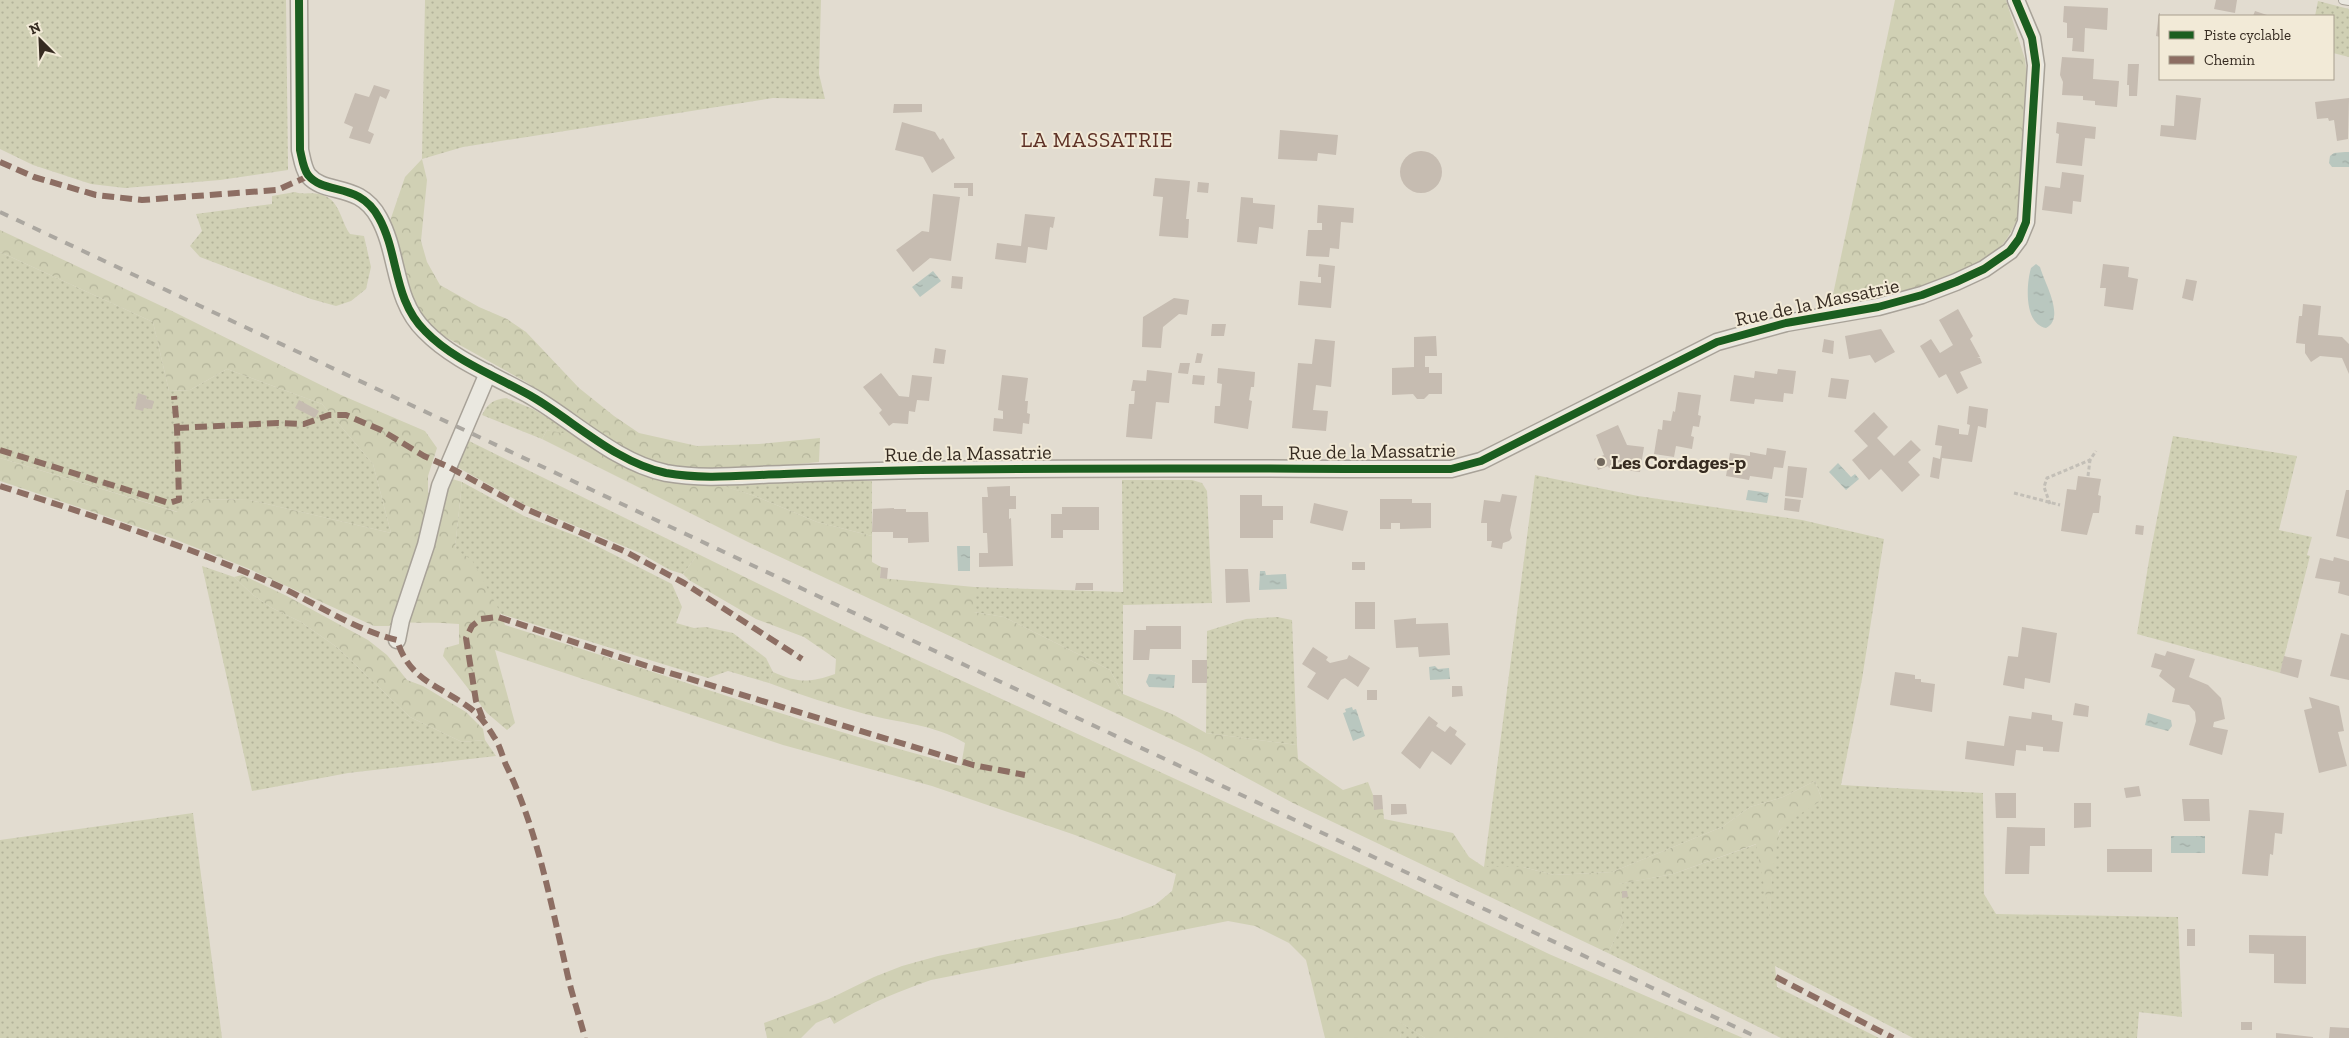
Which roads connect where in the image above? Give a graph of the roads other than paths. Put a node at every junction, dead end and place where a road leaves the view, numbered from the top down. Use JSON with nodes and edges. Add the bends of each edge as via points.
{"nodes":[{"id":1,"x":299,"y":0,"type":"edge"},
{"id":2,"x":2016,"y":0,"type":"edge"},
{"id":3,"x":2343,"y":0,"type":"edge"},
{"id":4,"x":2349,"y":2,"type":"edge"},
{"id":5,"x":488,"y":373,"type":"junction"},
{"id":6,"x":397,"y":640,"type":"dead end"}],
"edges":[{"from":1,"to":5,"type":"street","name":"Rue de la Massatrie","via":[[300,150],[309,176],[358,195],[371,205],[385,232],[403,297],[412,315],[424,331],[445,348]]},
{"from":2,"to":5,"type":"street","name":"Rue de la Massatrie","via":[[2032,38],[2036,65],[2026,222],[2010,251],[1984,269],[1922,295],[1878,307],[1786,322],[1717,342],[1490,457],[1464,467],[1212,470],[1049,467],[709,477],[686,475],[665,472],[630,460]]},
{"from":3,"to":4,"type":"lane"},
{"from":5,"to":6,"type":"street","via":[[440,486]]}]}
